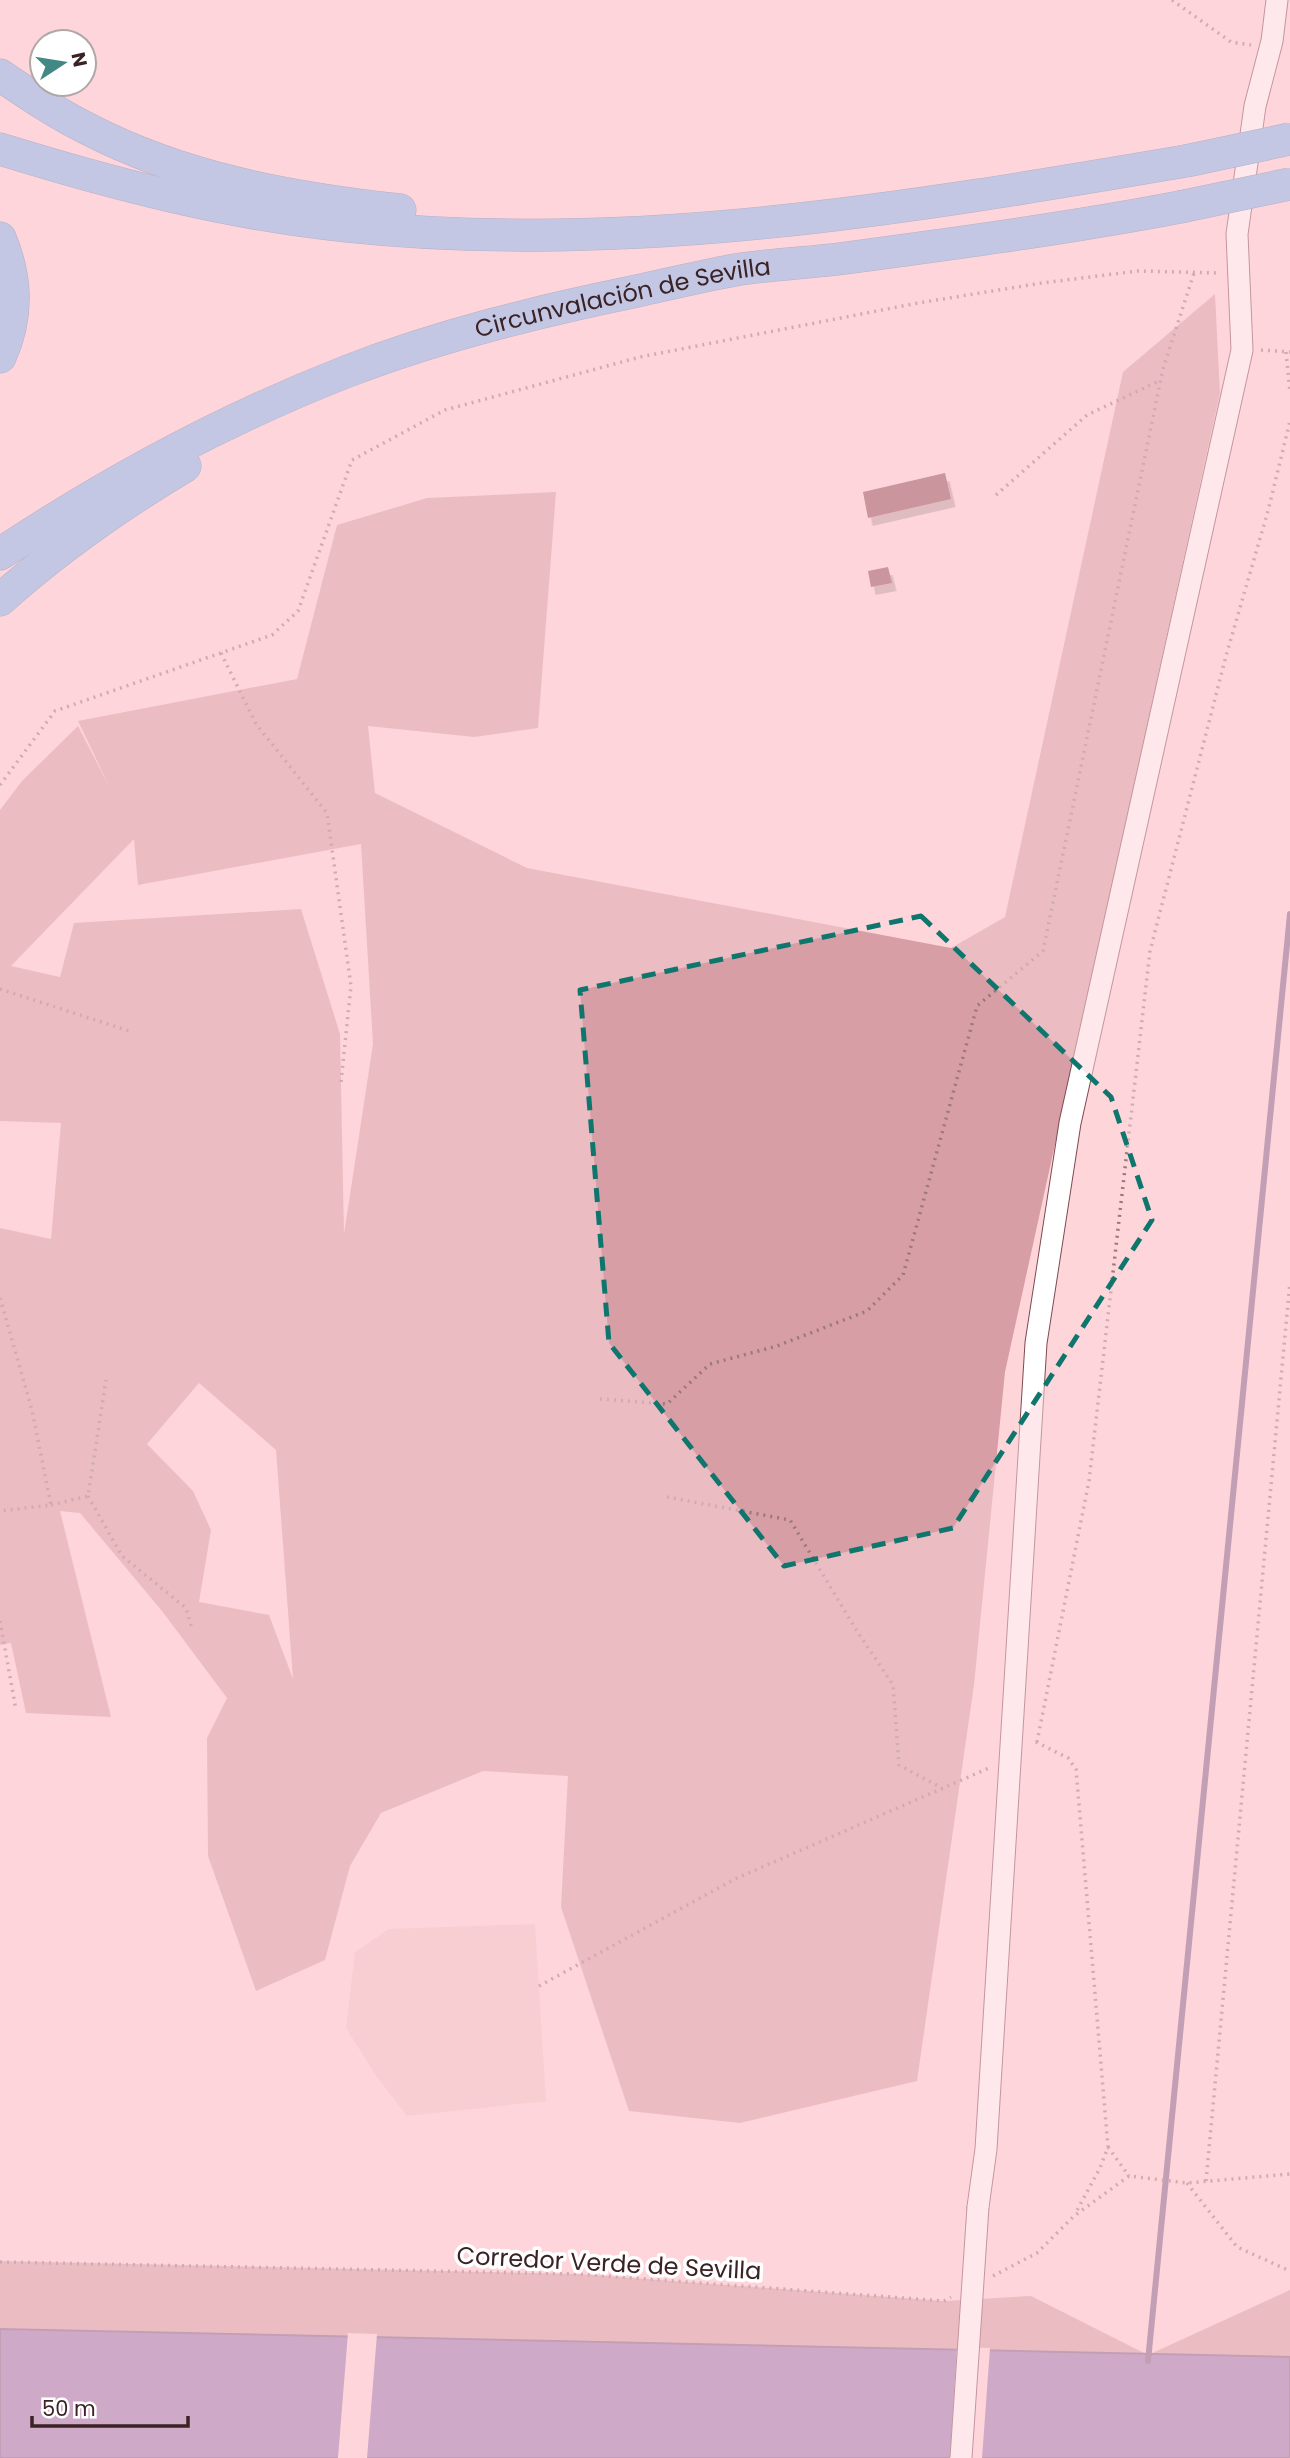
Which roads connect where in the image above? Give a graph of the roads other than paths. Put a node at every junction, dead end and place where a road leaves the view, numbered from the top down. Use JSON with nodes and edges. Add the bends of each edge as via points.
{"nodes":[{"id":1,"x":1277,"y":0,"type":"edge"},
{"id":2,"x":1281,"y":38,"type":"edge"},
{"id":3,"x":0,"y":75,"type":"edge"},
{"id":4,"x":1290,"y":139,"type":"edge"},
{"id":5,"x":0,"y":149,"type":"edge"},
{"id":6,"x":1290,"y":184,"type":"edge"},
{"id":7,"x":613,"y":233,"type":"junction"},
{"id":8,"x":0,"y":238,"type":"edge"},
{"id":9,"x":736,"y":270,"type":"junction"},
{"id":10,"x":532,"y":314,"type":"junction"},
{"id":11,"x":0,"y":358,"type":"edge"},
{"id":12,"x":0,"y":535,"type":"edge"},
{"id":13,"x":0,"y":554,"type":"edge"},
{"id":14,"x":0,"y":600,"type":"edge"},
{"id":15,"x":961,"y":2458,"type":"edge"}],
"edges":[{"from":1,"to":2,"type":"street"},
{"from":2,"to":15,"type":"street","bridge":true,"via":[[1255,106],[1237,234],[1248,350],[1070,1123],[1036,1343],[986,2149]]},
{"from":3,"to":7,"type":"highway","via":[[86,128],[212,178],[352,205]]},
{"from":4,"to":7,"type":"highway","name":"Circunvalación de Sevilla","bridge":true,"via":[[964,198],[733,225]]},
{"from":5,"to":7,"type":"highway","name":"Circunvalación de Sevilla","via":[[158,194],[346,226],[486,236]]},
{"from":6,"to":9,"type":"highway","name":"Circunvalación de Sevilla","bridge":true,"via":[[1071,226]]},
{"from":8,"to":11,"type":"highway","via":[[9,260],[15,304]]},
{"from":9,"to":10,"type":"highway","name":"Circunvalación de Sevilla"},
{"from":9,"to":12,"type":"highway","via":[[643,274],[584,284],[376,341],[314,365],[107,466]]},
{"from":10,"to":13,"type":"highway","name":"Circunvalación de Sevilla","via":[[430,342],[277,400],[128,474]]},
{"from":10,"to":14,"type":"highway","via":[[252,430],[206,454],[134,497]]}]}
